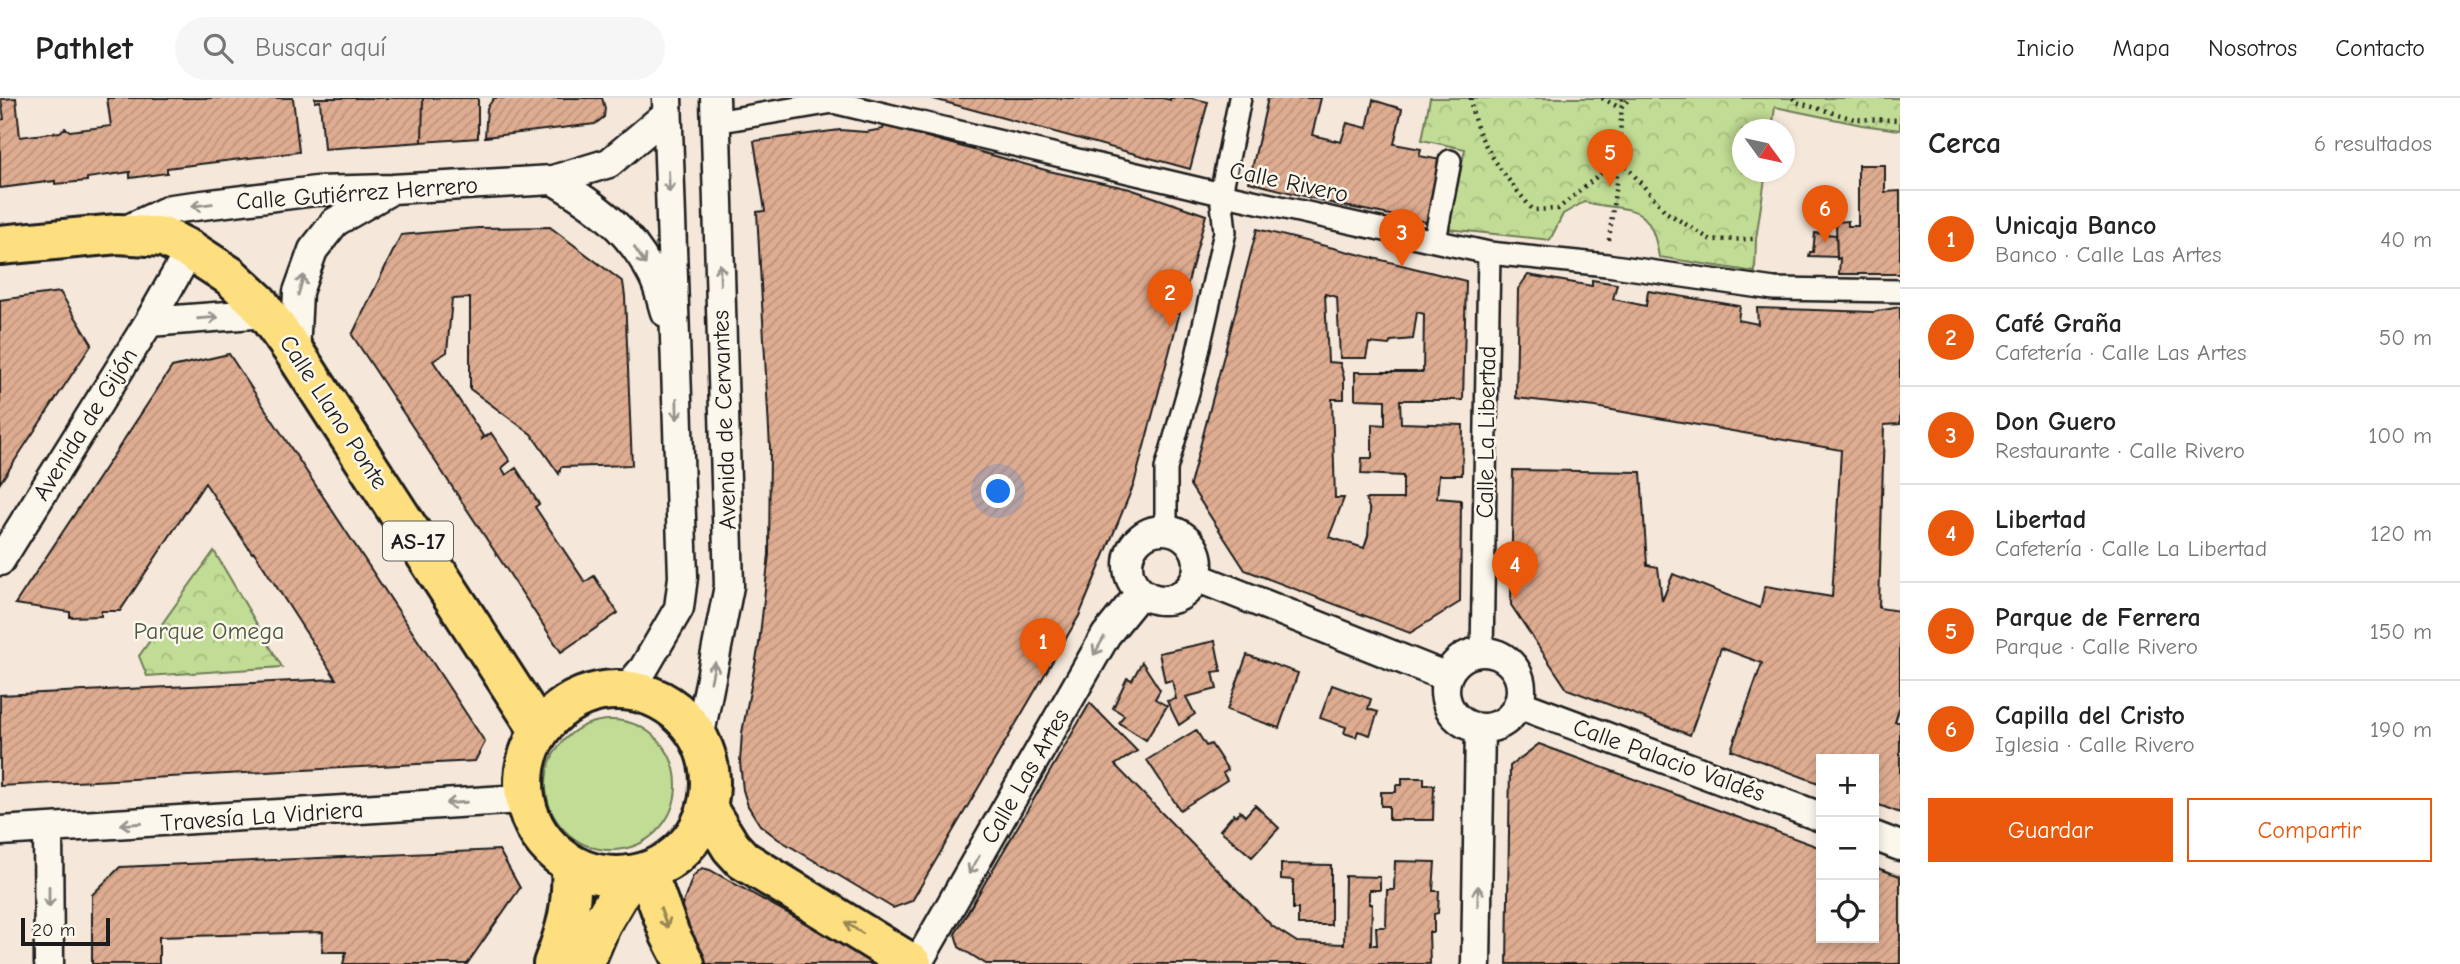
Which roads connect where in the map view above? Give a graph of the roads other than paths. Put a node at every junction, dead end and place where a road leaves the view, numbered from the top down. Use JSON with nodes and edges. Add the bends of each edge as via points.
{"nodes":[{"id":1,"x":1240,"y":98,"type":"edge"},
{"id":2,"x":667,"y":106,"type":"edge"},
{"id":3,"x":715,"y":110,"type":"edge"},
{"id":4,"x":1450,"y":160,"type":"dead end"},
{"id":5,"x":553,"y":180,"type":"junction"},
{"id":6,"x":392,"y":189,"type":"junction"},
{"id":7,"x":1220,"y":194,"type":"junction"},
{"id":8,"x":118,"y":234,"type":"junction"},
{"id":9,"x":1435,"y":240,"type":"junction"},
{"id":10,"x":0,"y":245,"type":"edge"},
{"id":11,"x":190,"y":250,"type":"junction"},
{"id":12,"x":1489,"y":253,"type":"junction"},
{"id":13,"x":1900,"y":291,"type":"edge"},
{"id":14,"x":267,"y":313,"type":"junction"},
{"id":15,"x":149,"y":322,"type":"junction"},
{"id":16,"x":675,"y":341,"type":"junction"},
{"id":17,"x":295,"y":353,"type":"junction"},
{"id":18,"x":1167,"y":531,"type":"junction"},
{"id":19,"x":0,"y":561,"type":"edge"},
{"id":20,"x":1196,"y":577,"type":"junction"},
{"id":21,"x":1141,"y":592,"type":"junction"},
{"id":22,"x":1482,"y":652,"type":"junction"},
{"id":23,"x":1447,"y":677,"type":"junction"},
{"id":24,"x":626,"y":689,"type":"junction"},
{"id":25,"x":1518,"y":704,"type":"junction"},
{"id":26,"x":1480,"y":728,"type":"junction"},
{"id":27,"x":539,"y":730,"type":"junction"},
{"id":28,"x":699,"y":739,"type":"junction"},
{"id":29,"x":524,"y":796,"type":"junction"},
{"id":30,"x":707,"y":807,"type":"junction"},
{"id":31,"x":1816,"y":815,"type":"edge"},
{"id":32,"x":48,"y":830,"type":"junction"},
{"id":33,"x":0,"y":831,"type":"edge"},
{"id":34,"x":1879,"y":838,"type":"edge"},
{"id":35,"x":1900,"y":846,"type":"edge"},
{"id":36,"x":572,"y":879,"type":"junction"},
{"id":37,"x":627,"y":884,"type":"junction"},
{"id":38,"x":49,"y":964,"type":"edge"},
{"id":39,"x":553,"y":964,"type":"edge"},
{"id":40,"x":584,"y":964,"type":"edge"},
{"id":41,"x":685,"y":964,"type":"edge"},
{"id":42,"x":914,"y":964,"type":"edge"},
{"id":43,"x":1476,"y":964,"type":"edge"}],
"edges":[{"from":1,"to":7,"type":"street"},
{"from":2,"to":5,"type":"street","name":"Calle Gutiérrez Herrero","number":"AS-17","via":[[609,163]]},
{"from":2,"to":16,"type":"street","name":"Avenida de Cervantes","one_way":true},
{"from":3,"to":7,"type":"street","name":"Calle Rivero","via":[[833,102]]},
{"from":28,"to":3,"type":"street","name":"Avenida de Cervantes","one_way":true,"via":[[729,586]]},
{"from":4,"to":9,"type":"street"},
{"from":5,"to":6,"type":"street","name":"Calle Gutiérrez Herrero","number":"AS-17"},
{"from":5,"to":16,"type":"street","one_way":true,"via":[[592,203],[626,235],[653,277]]},
{"from":6,"to":8,"type":"street","name":"Calle Gutiérrez Herrero","number":"AS-17","one_way":true,"via":[[316,191],[171,209]]},
{"from":17,"to":6,"type":"street","one_way":true,"via":[[298,292],[313,250],[335,222]]},
{"from":7,"to":9,"type":"street","name":"Calle Rivero"},
{"from":7,"to":18,"type":"street","via":[[1225,232],[1167,469]]},
{"from":8,"to":10,"type":"main road","name":"Calle Gutiérrez Herrero","number":"AS-17"},
{"from":8,"to":11,"type":"main road","name":"Calle Llano Ponte","number":"AS-17","via":[[164,236]]},
{"from":9,"to":12,"type":"street","name":"Calle Rivero"},
{"from":11,"to":14,"type":"main road","name":"Calle Llano Ponte","number":"AS-17","via":[[230,276]]},
{"from":11,"to":15,"type":"street","name":"Avenida de Gijón"},
{"from":12,"to":13,"type":"street","name":"Calle Rivero","via":[[1774,289]]},
{"from":12,"to":22,"type":"street","name":"Calle La Libertad"},
{"from":15,"to":14,"type":"street","name":"Avenida de Gijón","one_way":true},
{"from":14,"to":17,"type":"main road","name":"Calle Llano Ponte","number":"AS-17"},
{"from":15,"to":19,"type":"street","name":"Avenida de Gijón"},
{"from":16,"to":24,"type":"street","name":"Avenida de Cervantes","one_way":true,"via":[[683,577],[679,608],[644,668]]},
{"from":17,"to":27,"type":"main road","name":"Calle Llano Ponte","number":"AS-17"},
{"from":18,"to":20,"type":"street","via":[[1189,541],[1196,552]]},
{"from":18,"to":21,"type":"street","via":[[1143,537],[1129,558],[1133,582]]},
{"from":20,"to":21,"type":"street","via":[[1191,587],[1172,599],[1150,598]]},
{"from":20,"to":23,"type":"street"},
{"from":21,"to":42,"type":"street","name":"Calle Las Artes","one_way":true,"via":[[1106,635]]},
{"from":22,"to":23,"type":"street","via":[[1461,660]]},
{"from":22,"to":25,"type":"street","via":[[1510,664],[1520,683]]},
{"from":23,"to":26,"type":"street","via":[[1446,700],[1451,711],[1459,720]]},
{"from":24,"to":27,"type":"main road","via":[[600,690],[576,698]]},
{"from":24,"to":28,"type":"main road","via":[[669,705]]},
{"from":25,"to":26,"type":"street","via":[[1507,719]]},
{"from":25,"to":31,"type":"street","name":"Calle Palacio Valdés"},
{"from":43,"to":26,"type":"street","one_way":true},
{"from":27,"to":29,"type":"main road","via":[[525,763]]},
{"from":28,"to":30,"type":"main road","via":[[710,785]]},
{"from":29,"to":32,"type":"street","name":"Travesía La Vidriera","one_way":true},
{"from":29,"to":36,"type":"main road","via":[[537,832]]},
{"from":30,"to":37,"type":"main road","via":[[684,848]]},
{"from":42,"to":30,"type":"main road","one_way":true,"via":[[743,860]]},
{"from":32,"to":33,"type":"street","name":"Travesía La Vidriera"},
{"from":32,"to":38,"type":"street","one_way":true},
{"from":34,"to":35,"type":"street"},
{"from":36,"to":37,"type":"main road","via":[[594,874]]},
{"from":36,"to":39,"type":"main road","via":[[566,931]]},
{"from":37,"to":40,"type":"main road"},
{"from":37,"to":41,"type":"main road","one_way":true,"via":[[654,891]]}]}
